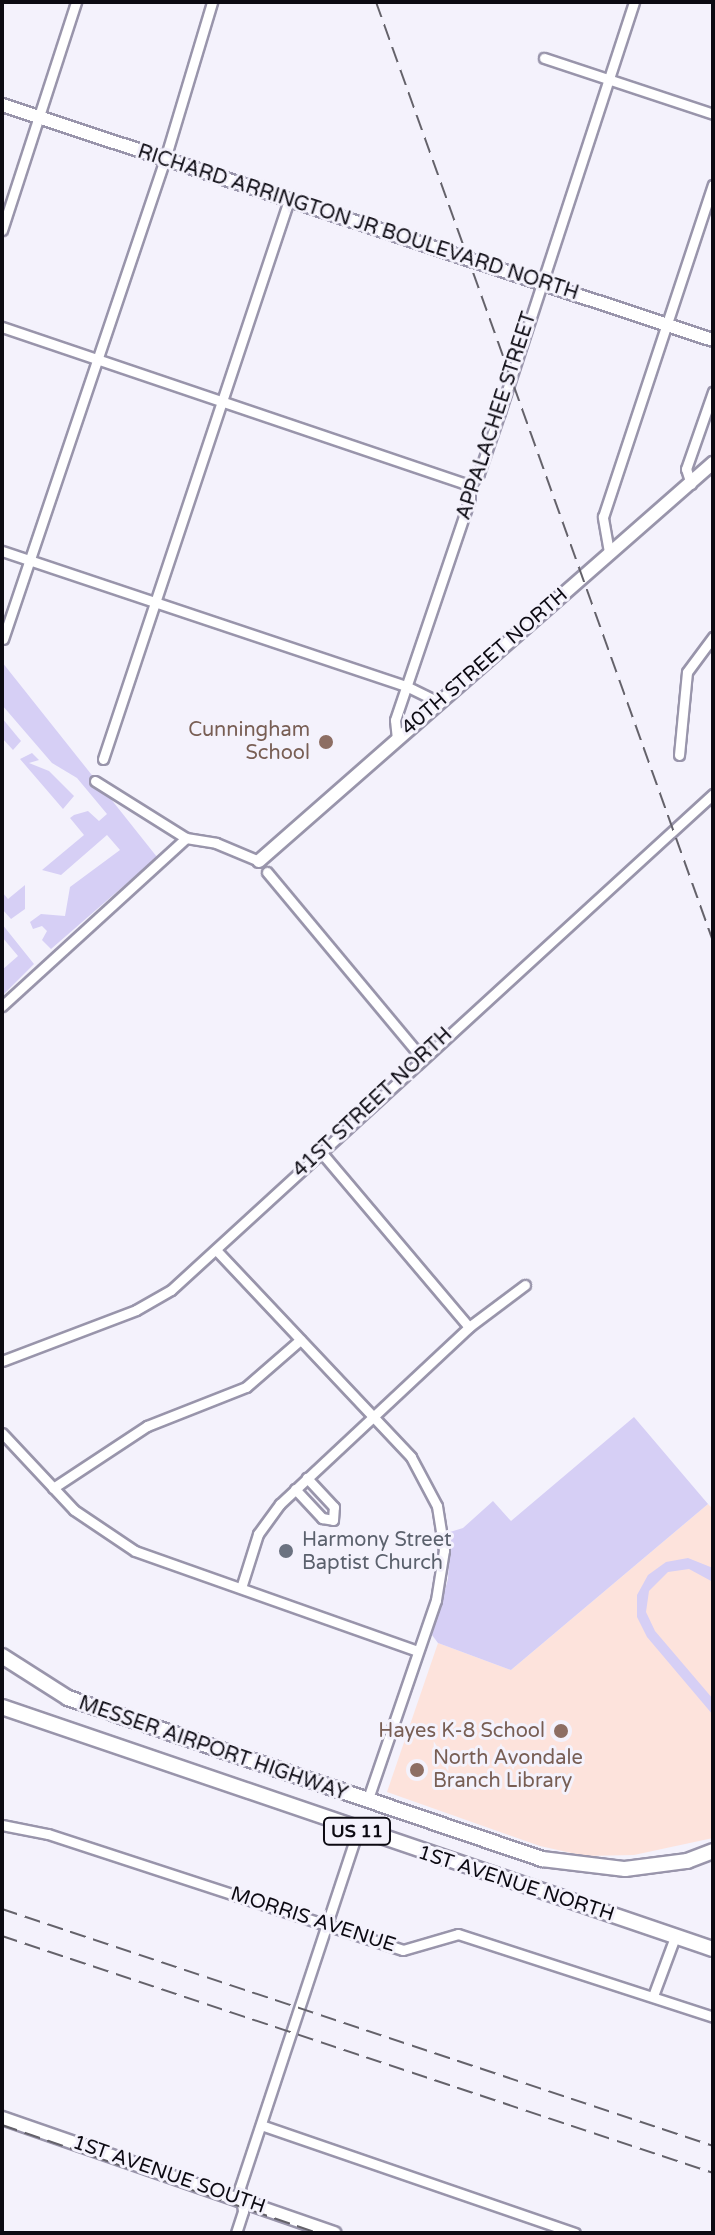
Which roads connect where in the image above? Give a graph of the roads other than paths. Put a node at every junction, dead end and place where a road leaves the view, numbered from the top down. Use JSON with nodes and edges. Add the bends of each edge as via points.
{"nodes":[{"id":1,"x":76,"y":2,"type":"edge"},
{"id":2,"x":212,"y":2,"type":"edge"},
{"id":3,"x":634,"y":2,"type":"edge"},
{"id":4,"x":544,"y":58,"type":"dead end"},
{"id":5,"x":608,"y":79,"type":"junction"},
{"id":6,"x":2,"y":105,"type":"edge"},
{"id":7,"x":713,"y":114,"type":"edge"},
{"id":8,"x":41,"y":118,"type":"junction"},
{"id":9,"x":165,"y":159,"type":"junction"},
{"id":10,"x":713,"y":185,"type":"edge"},
{"id":11,"x":289,"y":200,"type":"junction"},
{"id":12,"x":2,"y":230,"type":"edge"},
{"id":13,"x":540,"y":283,"type":"junction"},
{"id":14,"x":666,"y":325,"type":"junction"},
{"id":15,"x":2,"y":327,"type":"edge"},
{"id":16,"x":713,"y":340,"type":"edge"},
{"id":17,"x":98,"y":360,"type":"junction"},
{"id":18,"x":713,"y":392,"type":"edge"},
{"id":19,"x":223,"y":402,"type":"junction"},
{"id":20,"x":713,"y":463,"type":"edge"},
{"id":21,"x":691,"y":484,"type":"junction"},
{"id":22,"x":470,"y":485,"type":"junction"},
{"id":23,"x":2,"y":551,"type":"edge"},
{"id":24,"x":609,"y":552,"type":"junction"},
{"id":25,"x":30,"y":561,"type":"junction"},
{"id":26,"x":156,"y":602,"type":"junction"},
{"id":27,"x":713,"y":637,"type":"edge"},
{"id":28,"x":3,"y":639,"type":"edge"},
{"id":29,"x":406,"y":686,"type":"junction"},
{"id":30,"x":439,"y":702,"type":"junction"},
{"id":31,"x":397,"y":739,"type":"junction"},
{"id":32,"x":679,"y":755,"type":"dead end"},
{"id":33,"x":103,"y":759,"type":"dead end"},
{"id":34,"x":95,"y":781,"type":"dead end"},
{"id":35,"x":713,"y":794,"type":"edge"},
{"id":36,"x":186,"y":838,"type":"junction"},
{"id":37,"x":263,"y":866,"type":"junction"},
{"id":38,"x":2,"y":1006,"type":"edge"},
{"id":39,"x":421,"y":1057,"type":"junction"},
{"id":40,"x":321,"y":1152,"type":"junction"},
{"id":41,"x":217,"y":1251,"type":"junction"},
{"id":42,"x":525,"y":1285,"type":"dead end"},
{"id":43,"x":469,"y":1327,"type":"junction"},
{"id":44,"x":300,"y":1340,"type":"junction"},
{"id":45,"x":3,"y":1359,"type":"edge"},
{"id":46,"x":374,"y":1417,"type":"junction"},
{"id":47,"x":2,"y":1433,"type":"edge"},
{"id":48,"x":307,"y":1478,"type":"junction"},
{"id":49,"x":53,"y":1488,"type":"junction"},
{"id":50,"x":295,"y":1489,"type":"junction"},
{"id":51,"x":241,"y":1588,"type":"junction"},
{"id":52,"x":417,"y":1651,"type":"junction"},
{"id":53,"x":2,"y":1656,"type":"edge"},
{"id":54,"x":2,"y":1707,"type":"edge"},
{"id":55,"x":367,"y":1802,"type":"junction"},
{"id":56,"x":2,"y":1825,"type":"edge"},
{"id":57,"x":358,"y":1831,"type":"junction"},
{"id":58,"x":713,"y":1851,"type":"edge"},
{"id":59,"x":327,"y":1924,"type":"junction"},
{"id":60,"x":675,"y":1937,"type":"junction"},
{"id":61,"x":713,"y":1949,"type":"edge"},
{"id":62,"x":653,"y":1996,"type":"junction"},
{"id":63,"x":713,"y":2017,"type":"edge"},
{"id":64,"x":2,"y":2118,"type":"edge"},
{"id":65,"x":261,"y":2125,"type":"junction"},
{"id":66,"x":242,"y":2199,"type":"junction"},
{"id":67,"x":236,"y":2233,"type":"edge"},
{"id":68,"x":335,"y":2233,"type":"edge"},
{"id":69,"x":575,"y":2233,"type":"edge"}],
"edges":[{"from":1,"to":8,"type":"street"},
{"from":2,"to":9,"type":"street"},
{"from":3,"to":5,"type":"street","name":"APPALACHEE STREET"},
{"from":4,"to":5,"type":"street"},
{"from":5,"to":7,"type":"street"},
{"from":5,"to":13,"type":"street","name":"APPALACHEE STREET"},
{"from":6,"to":8,"type":"street","name":"RICHARD ARRINGTON JR BOULEVARD NORTH"},
{"from":8,"to":9,"type":"street","name":"RICHARD ARRINGTON JR BOULEVARD NORTH"},
{"from":8,"to":12,"type":"street"},
{"from":9,"to":11,"type":"street","name":"RICHARD ARRINGTON JR BOULEVARD NORTH"},
{"from":9,"to":17,"type":"street"},
{"from":10,"to":14,"type":"street"},
{"from":11,"to":13,"type":"street","name":"RICHARD ARRINGTON JR BOULEVARD NORTH"},
{"from":11,"to":19,"type":"street"},
{"from":13,"to":14,"type":"street","name":"RICHARD ARRINGTON JR BOULEVARD NORTH"},
{"from":13,"to":22,"type":"street","name":"APPALACHEE STREET","via":[[479,473]]},
{"from":14,"to":16,"type":"street","name":"RICHARD ARRINGTON JR BOULEVARD NORTH"},
{"from":14,"to":24,"type":"street","via":[[603,517]]},
{"from":15,"to":17,"type":"street"},
{"from":17,"to":19,"type":"street"},
{"from":17,"to":25,"type":"street"},
{"from":18,"to":21,"type":"street","via":[[686,469]]},
{"from":19,"to":22,"type":"street"},
{"from":19,"to":26,"type":"street"},
{"from":20,"to":21,"type":"street","name":"40TH STREET NORTH"},
{"from":21,"to":24,"type":"street","name":"40TH STREET NORTH"},
{"from":22,"to":29,"type":"street","name":"APPALACHEE STREET"},
{"from":23,"to":25,"type":"street"},
{"from":24,"to":30,"type":"street","name":"40TH STREET NORTH"},
{"from":25,"to":26,"type":"street"},
{"from":25,"to":28,"type":"street"},
{"from":26,"to":29,"type":"street"},
{"from":26,"to":33,"type":"street"},
{"from":27,"to":32,"type":"street","via":[[687,672]]},
{"from":29,"to":30,"type":"street"},
{"from":29,"to":31,"type":"street","name":"APPALACHEE STREET","via":[[395,720]]},
{"from":30,"to":31,"type":"street","name":"40TH STREET NORTH"},
{"from":31,"to":37,"type":"street","name":"40TH STREET NORTH"},
{"from":34,"to":36,"type":"street"},
{"from":35,"to":39,"type":"street","name":"41ST STREET NORTH"},
{"from":36,"to":37,"type":"street","via":[[216,843]]},
{"from":36,"to":38,"type":"street"},
{"from":37,"to":39,"type":"street"},
{"from":39,"to":40,"type":"street","name":"41ST STREET NORTH"},
{"from":40,"to":41,"type":"street","name":"41ST STREET NORTH"},
{"from":40,"to":43,"type":"street"},
{"from":41,"to":44,"type":"street"},
{"from":41,"to":45,"type":"street","name":"41ST STREET NORTH","via":[[171,1290],[136,1310]]},
{"from":42,"to":43,"type":"street"},
{"from":43,"to":46,"type":"street"},
{"from":44,"to":46,"type":"street"},
{"from":44,"to":49,"type":"street","via":[[246,1387],[147,1426]]},
{"from":46,"to":48,"type":"street"},
{"from":46,"to":52,"type":"street","via":[[411,1457],[437,1506],[444,1550],[436,1600]]},
{"from":47,"to":49,"type":"street"},
{"from":48,"to":50,"type":"street"},
{"from":48,"to":50,"type":"street","via":[[334,1507],[333,1520],[322,1518]]},
{"from":49,"to":51,"type":"street","via":[[97,1528],[135,1551]]},
{"from":50,"to":51,"type":"street","via":[[258,1534]]},
{"from":51,"to":52,"type":"street"},
{"from":52,"to":55,"type":"street"},
{"from":53,"to":55,"type":"main road","name":"MESSER AIRPORT HIGHWAY","via":[[68,1698]]},
{"from":54,"to":57,"type":"main road","name":"1ST AVENUE NORTH","number":"US 11"},
{"from":55,"to":58,"type":"main road","name":"MESSER AIRPORT HIGHWAY","via":[[580,1867],[661,1866]]},
{"from":56,"to":59,"type":"street","name":"MORRIS AVENUE","via":[[48,1834]]},
{"from":57,"to":59,"type":"street"},
{"from":57,"to":60,"type":"main road","name":"1ST AVENUE NORTH","number":"US 11"},
{"from":59,"to":62,"type":"street","name":"MORRIS AVENUE","via":[[403,1950],[458,1934]]},
{"from":59,"to":65,"type":"street"},
{"from":60,"to":61,"type":"main road","name":"1ST AVENUE NORTH","number":"US 11"},
{"from":60,"to":62,"type":"street"},
{"from":62,"to":63,"type":"street","name":"MORRIS AVENUE"},
{"from":64,"to":66,"type":"street","name":"1ST AVENUE SOUTH"},
{"from":65,"to":66,"type":"street","via":[[240,2187]]},
{"from":65,"to":69,"type":"street"},
{"from":66,"to":67,"type":"street"},
{"from":66,"to":68,"type":"street","name":"1ST AVENUE SOUTH"}]}
